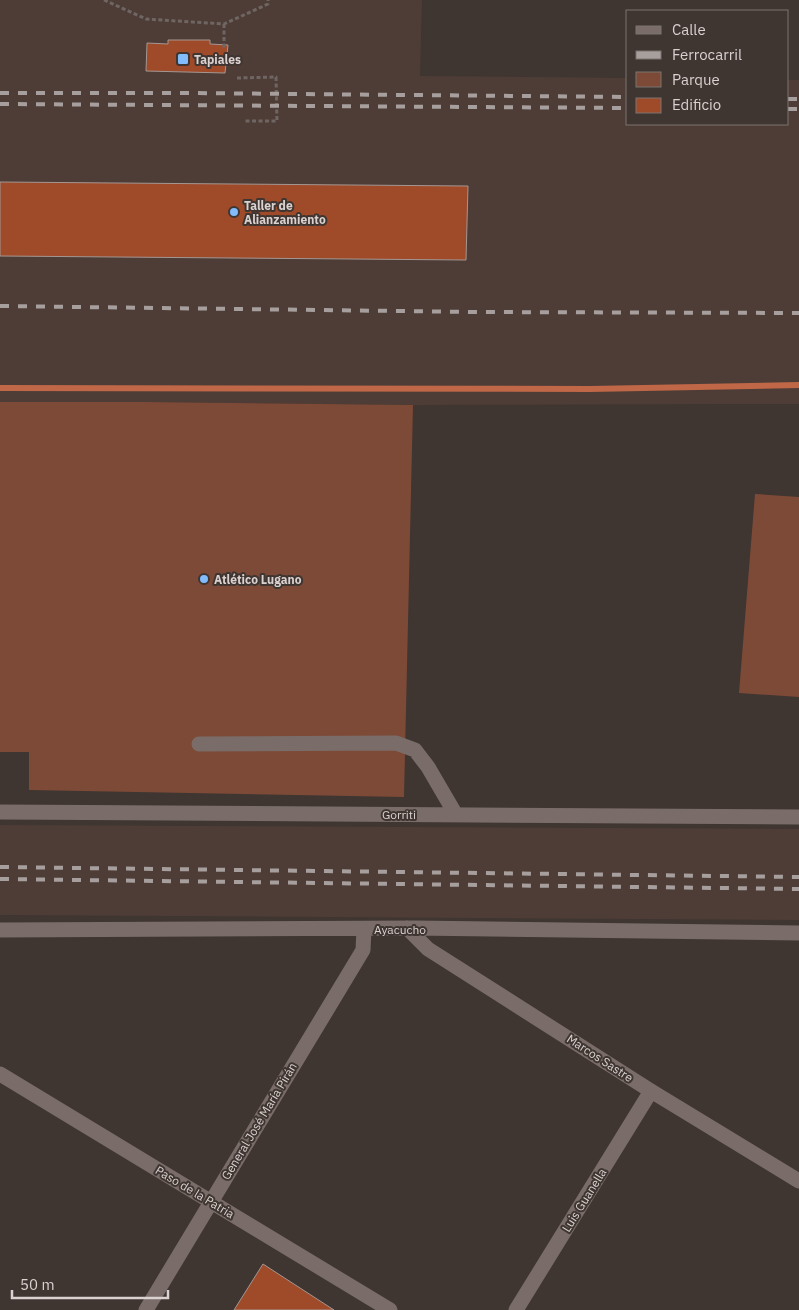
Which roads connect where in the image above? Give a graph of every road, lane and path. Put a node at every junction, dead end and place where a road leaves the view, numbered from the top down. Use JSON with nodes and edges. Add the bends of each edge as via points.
{"nodes":[{"id":1,"x":104,"y":0,"type":"edge"},
{"id":2,"x":268,"y":0,"type":"edge"},
{"id":3,"x":224,"y":24,"type":"junction"},
{"id":4,"x":224,"y":50,"type":"dead end"},
{"id":5,"x":237,"y":78,"type":"dead end"},
{"id":6,"x":243,"y":121,"type":"dead end"},
{"id":7,"x":199,"y":744,"type":"dead end"},
{"id":8,"x":0,"y":812,"type":"edge"},
{"id":9,"x":456,"y":815,"type":"junction"},
{"id":10,"x":799,"y":817,"type":"edge"},
{"id":11,"x":407,"y":928,"type":"junction"},
{"id":12,"x":364,"y":929,"type":"junction"},
{"id":13,"x":0,"y":930,"type":"edge"},
{"id":14,"x":799,"y":933,"type":"edge"},
{"id":15,"x":0,"y":1074,"type":"edge"},
{"id":16,"x":651,"y":1091,"type":"junction"},
{"id":17,"x":799,"y":1181,"type":"edge"},
{"id":18,"x":211,"y":1201,"type":"junction"},
{"id":19,"x":146,"y":1310,"type":"edge"},
{"id":20,"x":390,"y":1310,"type":"edge"},
{"id":21,"x":516,"y":1310,"type":"edge"}],
"edges":[{"from":1,"to":3,"type":"path","via":[[146,20]]},
{"from":2,"to":3,"type":"path","via":[[268,4]]},
{"from":3,"to":4,"type":"path"},
{"from":5,"to":6,"type":"path","via":[[276,77],[277,121]]},
{"from":7,"to":9,"type":"street","via":[[396,744],[415,750]]},
{"from":8,"to":9,"type":"street","name":"Gorriti"},
{"from":9,"to":10,"type":"street","name":"Gorriti"},
{"from":11,"to":12,"type":"street","name":"Ayacucho"},
{"from":11,"to":14,"type":"street","name":"Ayacucho"},
{"from":11,"to":16,"type":"street","name":"Marcos Sastre","via":[[428,949]]},
{"from":12,"to":13,"type":"street","name":"Ayacucho"},
{"from":12,"to":18,"type":"street","name":"General José María Pirán","via":[[363,950]]},
{"from":15,"to":18,"type":"street","name":"Paso de la Patria"},
{"from":16,"to":17,"type":"street","name":"Marcos Sastre"},
{"from":16,"to":21,"type":"street","name":"Luis Guanella"},
{"from":18,"to":19,"type":"street","name":"General José María Pirán"},
{"from":18,"to":20,"type":"street","name":"Paso de la Patria"}]}
